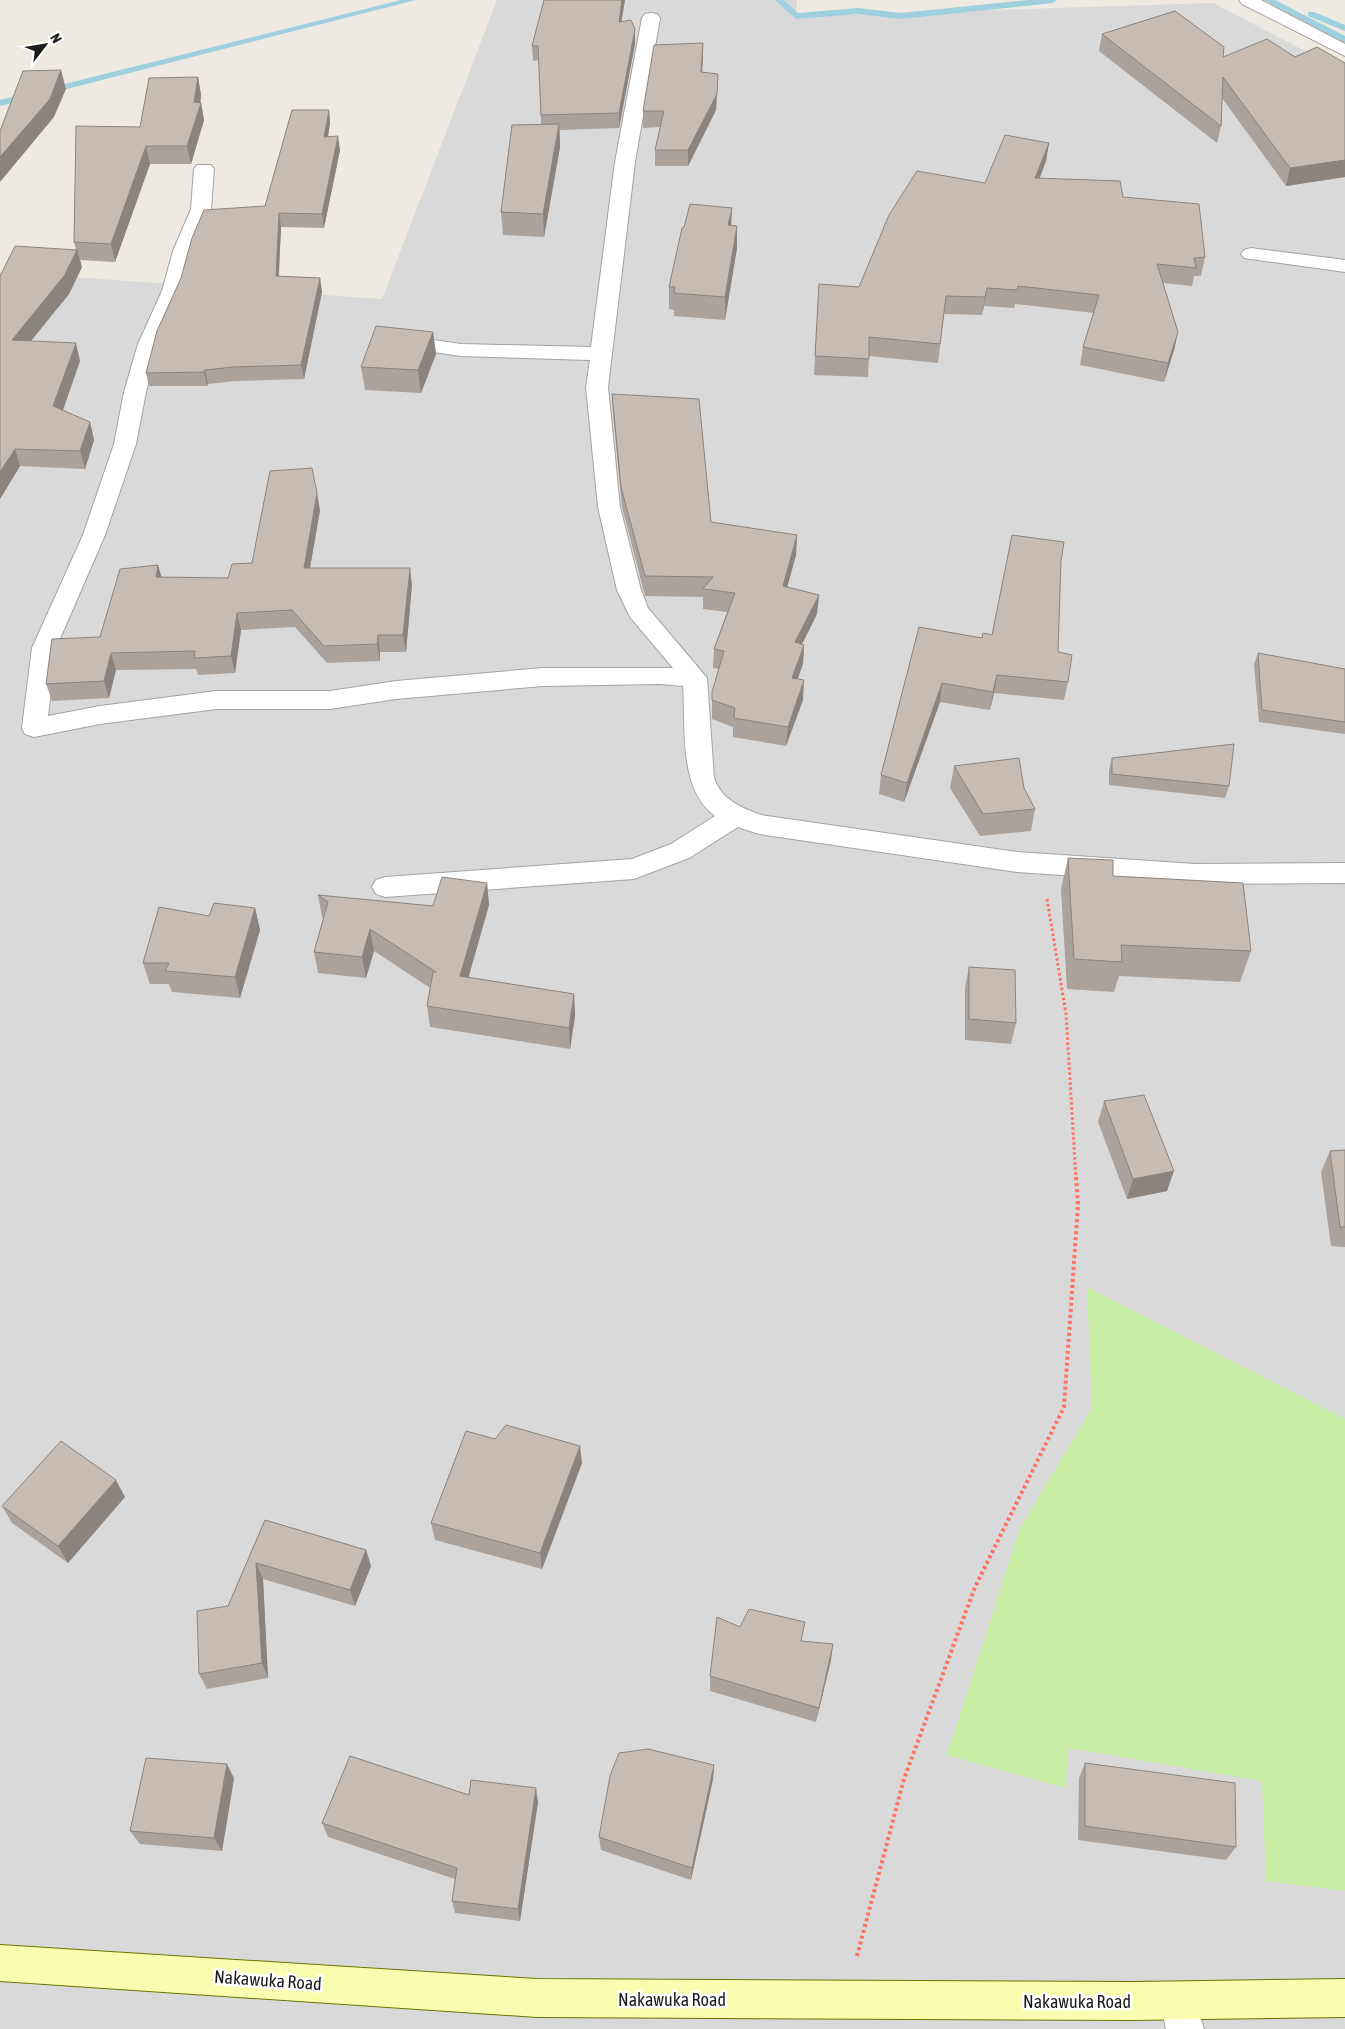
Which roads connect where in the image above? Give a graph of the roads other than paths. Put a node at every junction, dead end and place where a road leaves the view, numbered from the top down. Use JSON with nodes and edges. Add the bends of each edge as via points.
{"nodes":[{"id":1,"x":1248,"y":0,"type":"edge"},
{"id":2,"x":651,"y":18,"type":"dead end"},
{"id":3,"x":1345,"y":51,"type":"edge"},
{"id":4,"x":204,"y":169,"type":"dead end"},
{"id":5,"x":1251,"y":254,"type":"dead end"},
{"id":6,"x":1345,"y":266,"type":"edge"},
{"id":7,"x":413,"y":343,"type":"edge"},
{"id":8,"x":600,"y":354,"type":"junction"},
{"id":9,"x":695,"y":678,"type":"junction"},
{"id":10,"x":735,"y":816,"type":"junction"},
{"id":11,"x":1345,"y":873,"type":"edge"},
{"id":12,"x":385,"y":887,"type":"dead end"},
{"id":13,"x":0,"y":1963,"type":"edge"},
{"id":14,"x":1345,"y":1998,"type":"edge"},
{"id":15,"x":1182,"y":2015,"type":"edge"}],
"edges":[{"from":1,"to":3,"type":"street"},
{"from":2,"to":8,"type":"street","via":[[625,162]]},
{"from":4,"to":9,"type":"street","via":[[201,209],[183,251],[172,291],[148,344],[125,444],[94,535],[44,648],[34,728],[100,715],[216,700],[330,700],[396,690],[543,677],[660,675]]},
{"from":5,"to":6,"type":"street"},
{"from":7,"to":8,"type":"street","via":[[461,350]]},
{"from":8,"to":9,"type":"street","via":[[597,387],[609,507],[629,590],[638,611]]},
{"from":9,"to":10,"type":"street","via":[[701,778],[706,793]]},
{"from":10,"to":11,"type":"street","via":[[759,824],[1042,864],[1195,874]]},
{"from":10,"to":12,"type":"street","via":[[680,851],[634,869]]},
{"from":13,"to":15,"type":"main road","name":"Nakawuka Road","via":[[537,1998],[845,2000]]},
{"from":14,"to":15,"type":"main road","name":"Nakawuka Road"}]}
